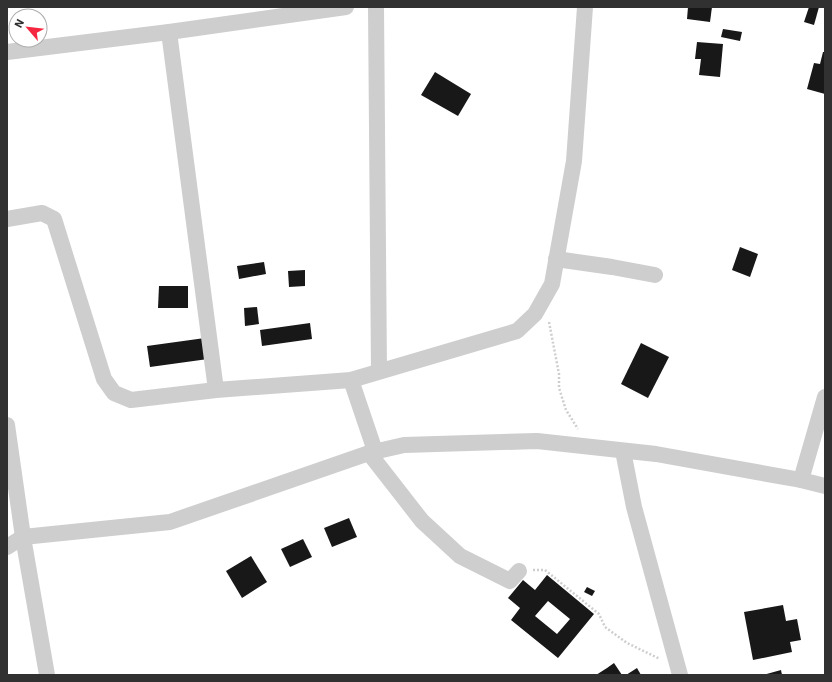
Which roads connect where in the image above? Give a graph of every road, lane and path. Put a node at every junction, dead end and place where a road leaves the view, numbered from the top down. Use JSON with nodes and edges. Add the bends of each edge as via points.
{"nodes":[{"id":1,"x":346,"y":7,"type":"edge"},
{"id":2,"x":376,"y":7,"type":"edge"},
{"id":3,"x":585,"y":7,"type":"edge"},
{"id":4,"x":169,"y":32,"type":"junction"},
{"id":5,"x":7,"y":52,"type":"edge"},
{"id":6,"x":7,"y":219,"type":"edge"},
{"id":7,"x":556,"y":259,"type":"junction"},
{"id":8,"x":655,"y":275,"type":"dead end"},
{"id":9,"x":539,"y":307,"type":"junction"},
{"id":10,"x":379,"y":372,"type":"junction"},
{"id":11,"x":352,"y":380,"type":"junction"},
{"id":12,"x":216,"y":390,"type":"junction"},
{"id":13,"x":825,"y":397,"type":"edge"},
{"id":14,"x":7,"y":425,"type":"edge"},
{"id":15,"x":589,"y":447,"type":"junction"},
{"id":16,"x":623,"y":451,"type":"junction"},
{"id":17,"x":372,"y":452,"type":"junction"},
{"id":18,"x":801,"y":480,"type":"junction"},
{"id":19,"x":825,"y":486,"type":"edge"},
{"id":20,"x":23,"y":537,"type":"junction"},
{"id":21,"x":7,"y":547,"type":"edge"},
{"id":22,"x":519,"y":571,"type":"joint"},
{"id":23,"x":680,"y":671,"type":"edge"},
{"id":24,"x":47,"y":675,"type":"edge"}],
"edges":[{"from":1,"to":4,"type":"street"},
{"from":2,"to":10,"type":"street"},
{"from":3,"to":7,"type":"street","via":[[574,161]]},
{"from":4,"to":5,"type":"street"},
{"from":4,"to":12,"type":"street"},
{"from":6,"to":12,"type":"street","via":[[42,214],[54,219],[99,365],[104,379],[114,392],[131,400]]},
{"from":7,"to":8,"type":"street"},
{"from":7,"to":9,"type":"street","via":[[552,284]]},
{"from":9,"to":10,"type":"street","via":[[517,331]]},
{"from":9,"to":15,"type":"path","via":[[548,313],[559,388],[566,410]]},
{"from":10,"to":11,"type":"street"},
{"from":11,"to":12,"type":"street"},
{"from":11,"to":17,"type":"street"},
{"from":13,"to":18,"type":"street"},
{"from":14,"to":20,"type":"street"},
{"from":15,"to":16,"type":"street"},
{"from":15,"to":17,"type":"street","via":[[536,440],[404,445]]},
{"from":16,"to":18,"type":"street","via":[[656,454]]},
{"from":16,"to":23,"type":"street","via":[[634,507]]},
{"from":17,"to":20,"type":"street","via":[[170,522]]},
{"from":17,"to":22,"type":"street","via":[[422,521],[460,556],[510,581]]},
{"from":18,"to":19,"type":"street"},
{"from":20,"to":21,"type":"street"},
{"from":20,"to":24,"type":"street"},
{"from":22,"to":23,"type":"path","via":[[545,570],[599,614],[605,627],[627,643]]}]}
